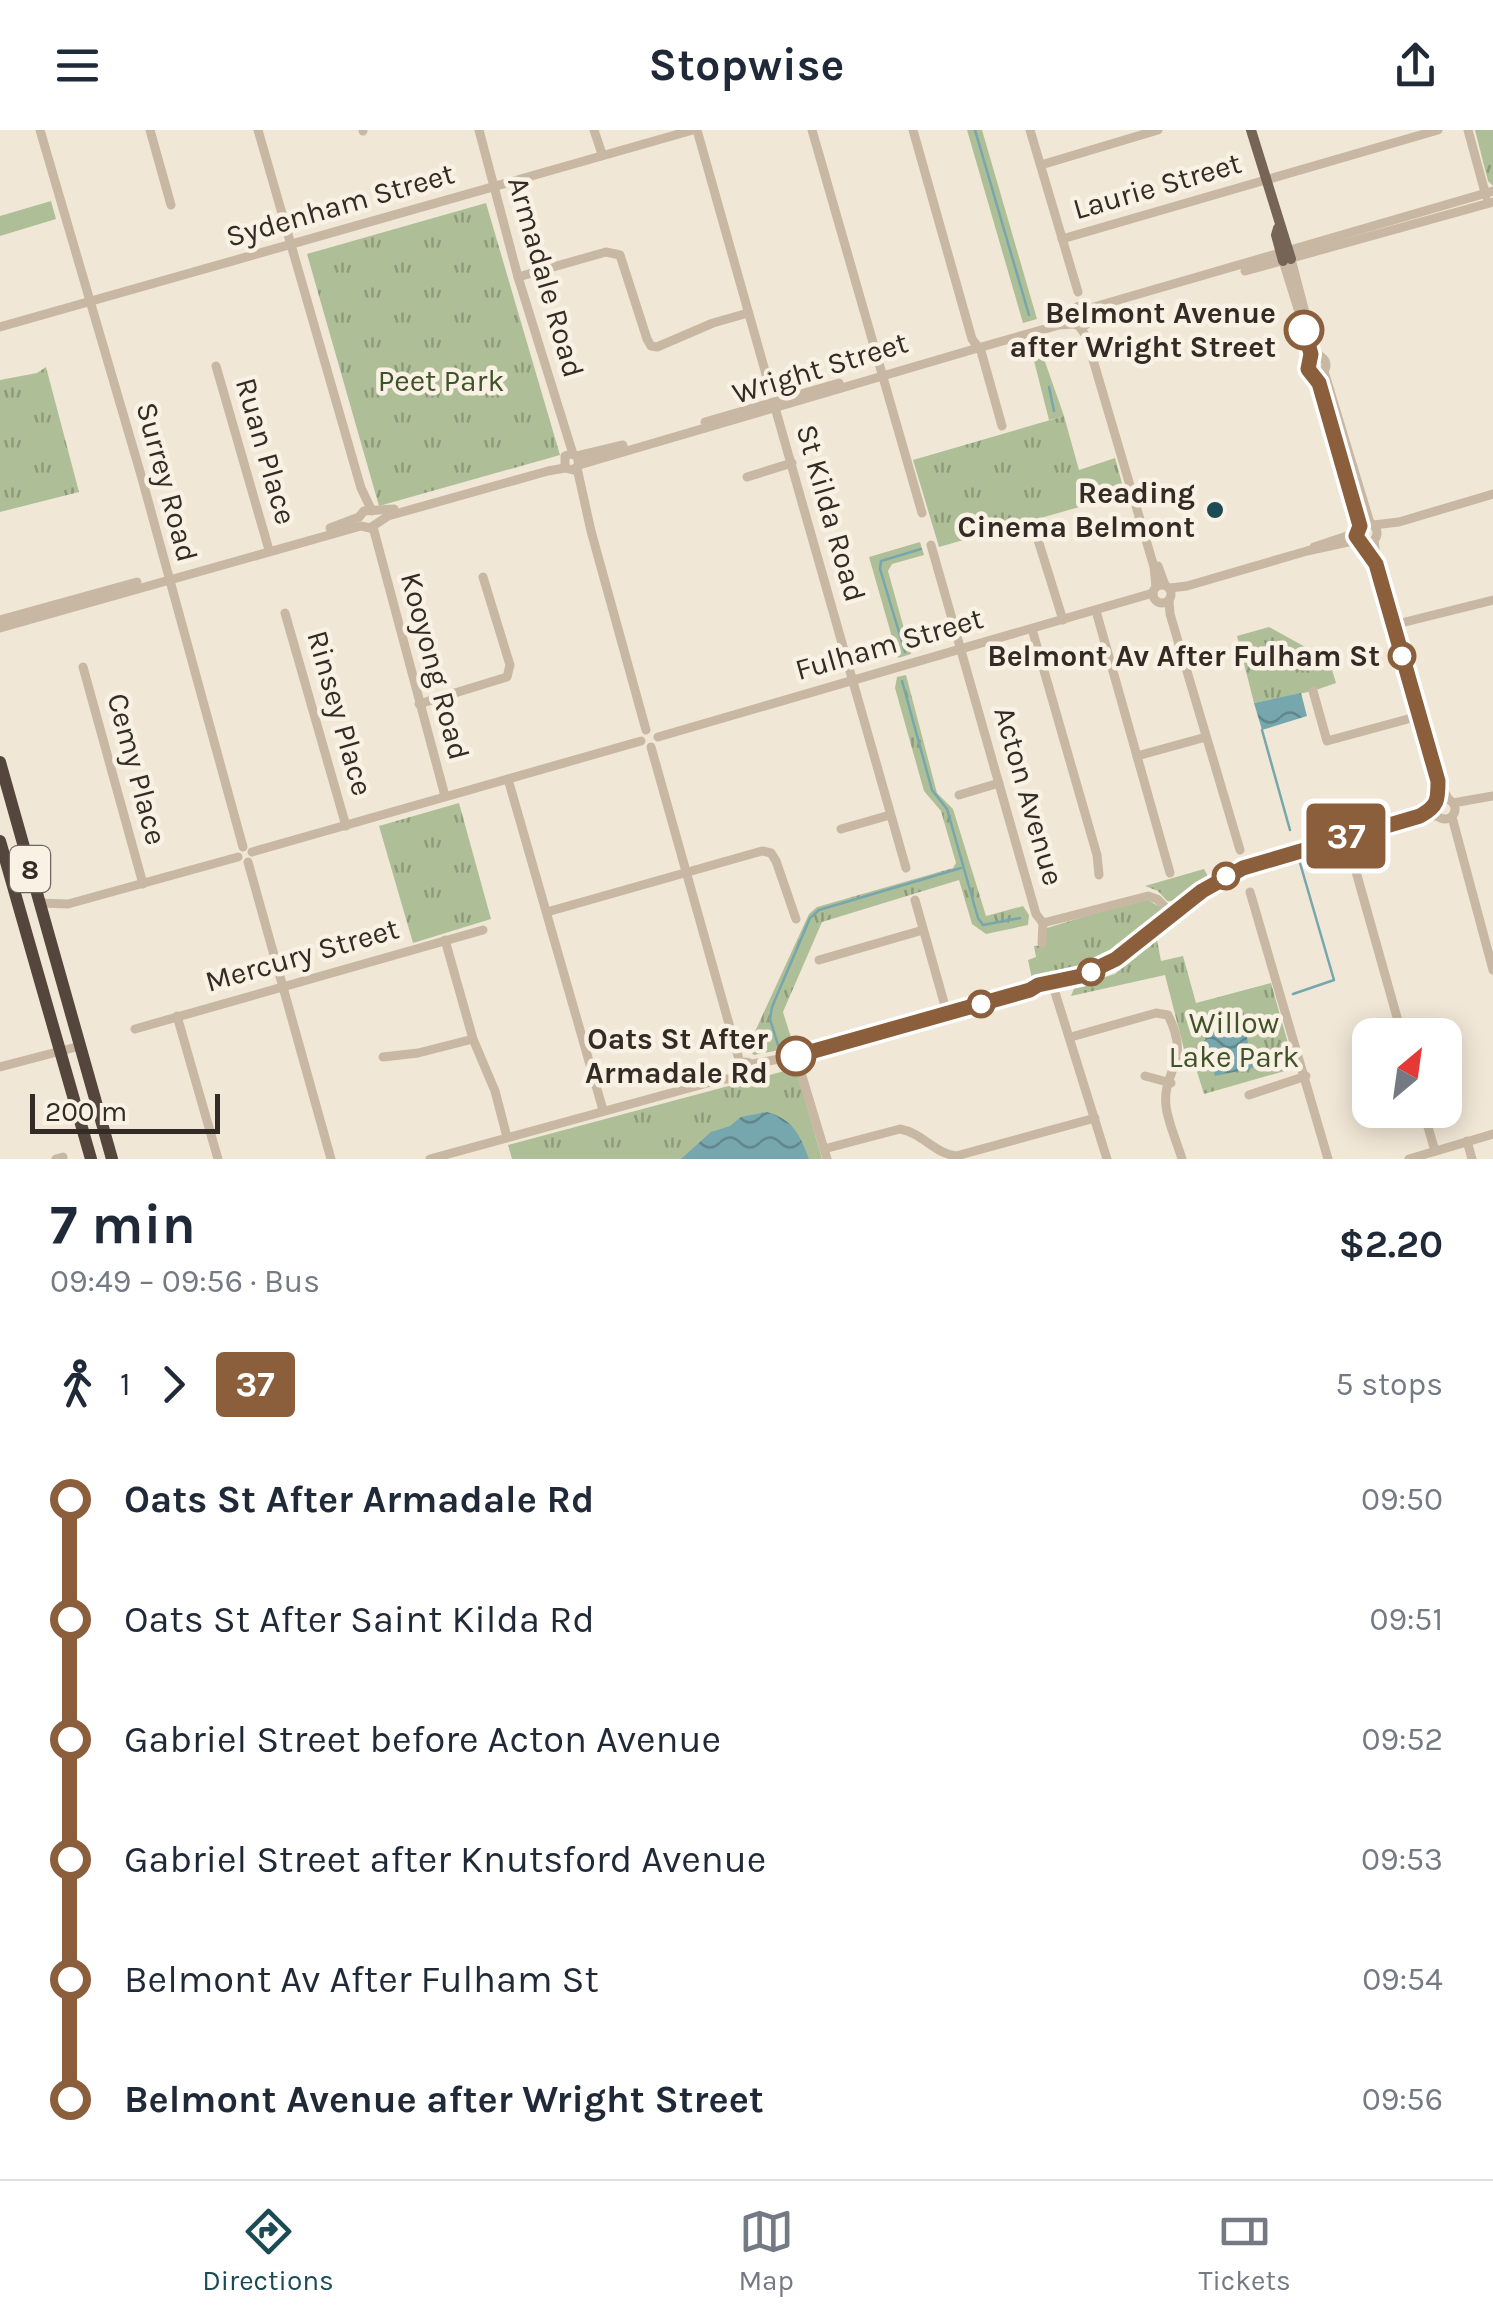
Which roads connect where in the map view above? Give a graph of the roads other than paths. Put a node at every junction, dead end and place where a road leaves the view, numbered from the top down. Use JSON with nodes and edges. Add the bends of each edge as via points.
{"nodes":[{"id":1,"x":40,"y":130,"type":"edge"},
{"id":2,"x":150,"y":130,"type":"edge"},
{"id":3,"x":258,"y":130,"type":"edge"},
{"id":4,"x":479,"y":130,"type":"edge"},
{"id":5,"x":594,"y":130,"type":"edge"},
{"id":6,"x":695,"y":130,"type":"edge"},
{"id":7,"x":812,"y":130,"type":"edge"},
{"id":8,"x":914,"y":130,"type":"edge"},
{"id":9,"x":1030,"y":130,"type":"edge"},
{"id":10,"x":1158,"y":130,"type":"edge"},
{"id":11,"x":1251,"y":130,"type":"edge"},
{"id":12,"x":1438,"y":130,"type":"edge"},
{"id":13,"x":1468,"y":130,"type":"edge"},
{"id":14,"x":602,"y":154,"type":"junction"},
{"id":15,"x":1041,"y":165,"type":"junction"},
{"id":16,"x":1265,"y":180,"type":"junction"},
{"id":17,"x":495,"y":186,"type":"junction"},
{"id":18,"x":1490,"y":197,"type":"edge"},
{"id":19,"x":171,"y":205,"type":"dead end"},
{"id":20,"x":1062,"y":239,"type":"junction"},
{"id":21,"x":290,"y":245,"type":"junction"},
{"id":22,"x":1286,"y":257,"type":"junction"},
{"id":23,"x":518,"y":277,"type":"junction"},
{"id":24,"x":1078,"y":292,"type":"dead end"},
{"id":25,"x":90,"y":302,"type":"junction"},
{"id":26,"x":748,"y":313,"type":"junction"},
{"id":27,"x":1082,"y":319,"type":"junction"},
{"id":28,"x":0,"y":327,"type":"edge"},
{"id":29,"x":976,"y":346,"type":"junction"},
{"id":30,"x":1316,"y":358,"type":"junction"},
{"id":31,"x":216,"y":366,"type":"dead end"},
{"id":32,"x":1319,"y":373,"type":"junction"},
{"id":33,"x":880,"y":374,"type":"junction"},
{"id":34,"x":770,"y":385,"type":"dead end"},
{"id":35,"x":774,"y":405,"type":"junction"},
{"id":36,"x":1002,"y":426,"type":"dead end"},
{"id":37,"x":571,"y":462,"type":"junction"},
{"id":38,"x":792,"y":464,"type":"junction"},
{"id":39,"x":747,"y":476,"type":"dead end"},
{"id":40,"x":1493,"y":494,"type":"edge"},
{"id":41,"x":922,"y":513,"type":"dead end"},
{"id":42,"x":368,"y":519,"type":"junction"},
{"id":43,"x":1367,"y":534,"type":"junction"},
{"id":44,"x":1038,"y":540,"type":"dead end"},
{"id":45,"x":931,"y":545,"type":"dead end"},
{"id":46,"x":268,"y":548,"type":"junction"},
{"id":47,"x":166,"y":576,"type":"junction"},
{"id":48,"x":483,"y":577,"type":"dead end"},
{"id":49,"x":1163,"y":594,"type":"junction"},
{"id":50,"x":1493,"y":600,"type":"edge"},
{"id":51,"x":1096,"y":610,"type":"junction"},
{"id":52,"x":286,"y":613,"type":"dead end"},
{"id":53,"x":0,"y":620,"type":"edge"},
{"id":54,"x":1063,"y":620,"type":"junction"},
{"id":55,"x":1394,"y":625,"type":"junction"},
{"id":56,"x":0,"y":628,"type":"edge"},
{"id":57,"x":1032,"y":629,"type":"junction"},
{"id":58,"x":961,"y":650,"type":"junction"},
{"id":59,"x":82,"y":667,"type":"dead end"},
{"id":60,"x":851,"y":680,"type":"junction"},
{"id":61,"x":1313,"y":691,"type":"dead end"},
{"id":62,"x":419,"y":704,"type":"junction"},
{"id":63,"x":1419,"y":716,"type":"junction"},
{"id":64,"x":646,"y":730,"type":"junction"},
{"id":65,"x":658,"y":737,"type":"junction"},
{"id":66,"x":1206,"y":737,"type":"junction"},
{"id":67,"x":641,"y":741,"type":"junction"},
{"id":68,"x":651,"y":747,"type":"junction"},
{"id":69,"x":1137,"y":756,"type":"junction"},
{"id":70,"x":0,"y":762,"type":"edge"},
{"id":71,"x":508,"y":779,"type":"junction"},
{"id":72,"x":999,"y":784,"type":"junction"},
{"id":73,"x":958,"y":795,"type":"dead end"},
{"id":74,"x":444,"y":796,"type":"junction"},
{"id":75,"x":1493,"y":796,"type":"edge"},
{"id":76,"x":1445,"y":810,"type":"junction"},
{"id":77,"x":890,"y":816,"type":"junction"},
{"id":78,"x":346,"y":826,"type":"junction"},
{"id":79,"x":842,"y":829,"type":"dead end"},
{"id":80,"x":0,"y":841,"type":"edge"},
{"id":81,"x":1240,"y":850,"type":"dead end"},
{"id":82,"x":245,"y":855,"type":"junction"},
{"id":83,"x":1353,"y":861,"type":"dead end"},
{"id":84,"x":906,"y":868,"type":"dead end"},
{"id":85,"x":688,"y":872,"type":"junction"},
{"id":86,"x":1170,"y":873,"type":"dead end"},
{"id":87,"x":1099,"y":875,"type":"dead end"},
{"id":88,"x":143,"y":884,"type":"junction"},
{"id":89,"x":1250,"y":892,"type":"dead end"},
{"id":90,"x":914,"y":900,"type":"dead end"},
{"id":91,"x":40,"y":903,"type":"junction"},
{"id":92,"x":68,"y":904,"type":"junction"},
{"id":93,"x":547,"y":912,"type":"junction"},
{"id":94,"x":1172,"y":914,"type":"junction"},
{"id":95,"x":796,"y":919,"type":"dead end"},
{"id":96,"x":44,"y":920,"type":"junction"},
{"id":97,"x":1043,"y":923,"type":"junction"},
{"id":98,"x":483,"y":930,"type":"dead end"},
{"id":99,"x":923,"y":930,"type":"junction"},
{"id":100,"x":445,"y":940,"type":"junction"},
{"id":101,"x":1042,"y":943,"type":"dead end"},
{"id":102,"x":820,"y":960,"type":"dead end"},
{"id":103,"x":1493,"y":970,"type":"edge"},
{"id":104,"x":1056,"y":984,"type":"junction"},
{"id":105,"x":282,"y":986,"type":"junction"},
{"id":106,"x":946,"y":1013,"type":"junction"},
{"id":107,"x":177,"y":1016,"type":"junction"},
{"id":108,"x":1397,"y":1018,"type":"edge"},
{"id":109,"x":135,"y":1029,"type":"dead end"},
{"id":110,"x":1070,"y":1037,"type":"junction"},
{"id":111,"x":474,"y":1039,"type":"junction"},
{"id":112,"x":80,"y":1046,"type":"junction"},
{"id":113,"x":59,"y":1050,"type":"junction"},
{"id":114,"x":383,"y":1056,"type":"dead end"},
{"id":115,"x":796,"y":1056,"type":"junction"},
{"id":116,"x":0,"y":1067,"type":"edge"},
{"id":117,"x":745,"y":1069,"type":"junction"},
{"id":118,"x":1145,"y":1076,"type":"dead end"},
{"id":119,"x":1306,"y":1076,"type":"junction"},
{"id":120,"x":1171,"y":1083,"type":"junction"},
{"id":121,"x":1249,"y":1095,"type":"dead end"},
{"id":122,"x":602,"y":1110,"type":"junction"},
{"id":123,"x":1095,"y":1118,"type":"junction"},
{"id":124,"x":1429,"y":1128,"type":"edge"},
{"id":125,"x":1493,"y":1134,"type":"edge"},
{"id":126,"x":507,"y":1136,"type":"junction"},
{"id":127,"x":1466,"y":1142,"type":"junction"},
{"id":128,"x":1435,"y":1150,"type":"junction"},
{"id":129,"x":826,"y":1154,"type":"edge"},
{"id":130,"x":984,"y":1155,"type":"edge"},
{"id":131,"x":91,"y":1159,"type":"edge"},
{"id":132,"x":112,"y":1159,"type":"edge"},
{"id":133,"x":218,"y":1159,"type":"edge"},
{"id":134,"x":331,"y":1159,"type":"edge"},
{"id":135,"x":430,"y":1159,"type":"edge"},
{"id":136,"x":1106,"y":1159,"type":"edge"},
{"id":137,"x":1182,"y":1159,"type":"edge"},
{"id":138,"x":1328,"y":1159,"type":"edge"},
{"id":139,"x":1408,"y":1159,"type":"edge"},
{"id":140,"x":1472,"y":1159,"type":"edge"}],
"edges":[{"from":1,"to":25,"type":"street","name":"Surrey Road"},
{"from":2,"to":19,"type":"street"},
{"from":3,"to":21,"type":"street","name":"Kooyong Road"},
{"from":4,"to":17,"type":"street","name":"Armadale Road"},
{"from":5,"to":14,"type":"street"},
{"from":6,"to":14,"type":"street","name":"Sydenham Street"},
{"from":6,"to":26,"type":"street"},
{"from":7,"to":33,"type":"street"},
{"from":8,"to":29,"type":"street"},
{"from":9,"to":15,"type":"street"},
{"from":10,"to":15,"type":"street"},
{"from":11,"to":16,"type":"main road"},
{"from":12,"to":16,"type":"street","name":"Laurie Street"},
{"from":13,"to":18,"type":"street"},
{"from":14,"to":17,"type":"street","name":"Sydenham Street"},
{"from":15,"to":20,"type":"street"},
{"from":16,"to":20,"type":"street","name":"Laurie Street"},
{"from":16,"to":22,"type":"main road"},
{"from":17,"to":21,"type":"street","name":"Sydenham Street"},
{"from":17,"to":23,"type":"street","name":"Armadale Road"},
{"from":18,"to":22,"type":"street","name":"Wright Street"},
{"from":20,"to":24,"type":"street"},
{"from":21,"to":25,"type":"street","name":"Sydenham Street"},
{"from":21,"to":42,"type":"street","name":"Kooyong Road"},
{"from":22,"to":27,"type":"street","name":"Wright Street"},
{"from":22,"to":30,"type":"street"},
{"from":23,"to":26,"type":"street","via":[[606,252],[620,254],[647,340],[657,347]]},
{"from":23,"to":37,"type":"street","name":"Armadale Road"},
{"from":25,"to":28,"type":"street","name":"Sydenham Street"},
{"from":25,"to":47,"type":"street","name":"Surrey Road"},
{"from":26,"to":34,"type":"street"},
{"from":27,"to":29,"type":"street","name":"Wright Street"},
{"from":27,"to":49,"type":"street"},
{"from":29,"to":33,"type":"street","name":"Wright Street"},
{"from":29,"to":36,"type":"street"},
{"from":30,"to":32,"type":"street","via":[[1326,365]]},
{"from":30,"to":32,"type":"street","via":[[1308,366]]},
{"from":31,"to":46,"type":"street","name":"Ruan Place"},
{"from":32,"to":43,"type":"street"},
{"from":33,"to":35,"type":"street","name":"Wright Street"},
{"from":33,"to":41,"type":"street"},
{"from":35,"to":37,"type":"street","name":"Wright Street"},
{"from":35,"to":38,"type":"street","name":"St Kilda Road"},
{"from":37,"to":42,"type":"street","name":"Wright Street"},
{"from":37,"to":64,"type":"street","name":"Armadale Road"},
{"from":38,"to":39,"type":"street"},
{"from":38,"to":60,"type":"street","name":"St Kilda Road"},
{"from":40,"to":43,"type":"street","name":"Fulham Street"},
{"from":42,"to":46,"type":"street","name":"Wright Street"},
{"from":42,"to":62,"type":"street","name":"Kooyong Road"},
{"from":43,"to":49,"type":"street","name":"Fulham Street"},
{"from":43,"to":55,"type":"street"},
{"from":44,"to":54,"type":"street"},
{"from":45,"to":58,"type":"street","name":"Acton Avenue"},
{"from":46,"to":47,"type":"street","name":"Wright Street"},
{"from":47,"to":53,"type":"street","name":"Wright Street"},
{"from":47,"to":56,"type":"street","name":"Wright Street"},
{"from":47,"to":82,"type":"street","name":"Surrey Road"},
{"from":48,"to":62,"type":"street","via":[[510,665],[507,677]]},
{"from":49,"to":51,"type":"street","name":"Fulham Street"},
{"from":49,"to":66,"type":"street"},
{"from":50,"to":55,"type":"street"},
{"from":51,"to":54,"type":"street","name":"Fulham Street"},
{"from":51,"to":69,"type":"street"},
{"from":52,"to":78,"type":"street","name":"Rinsey Place"},
{"from":54,"to":57,"type":"street","name":"Fulham Street"},
{"from":55,"to":63,"type":"street"},
{"from":57,"to":58,"type":"street","name":"Fulham Street"},
{"from":57,"to":87,"type":"street"},
{"from":58,"to":60,"type":"street","name":"Fulham Street"},
{"from":58,"to":72,"type":"street","name":"Acton Avenue"},
{"from":59,"to":88,"type":"street","name":"Cemy Place"},
{"from":60,"to":65,"type":"street","name":"Fulham Street"},
{"from":60,"to":77,"type":"street","name":"St Kilda Road"},
{"from":61,"to":63,"type":"street","via":[[1327,741]]},
{"from":62,"to":74,"type":"street","name":"Kooyong Road"},
{"from":63,"to":76,"type":"street"},
{"from":64,"to":65,"type":"street"},
{"from":64,"to":67,"type":"street"},
{"from":65,"to":68,"type":"street"},
{"from":66,"to":69,"type":"street"},
{"from":66,"to":81,"type":"street"},
{"from":67,"to":68,"type":"street"},
{"from":67,"to":71,"type":"street"},
{"from":68,"to":85,"type":"street"},
{"from":69,"to":86,"type":"street"},
{"from":70,"to":91,"type":"highway","number":"8"},
{"from":71,"to":74,"type":"street"},
{"from":71,"to":93,"type":"street"},
{"from":72,"to":73,"type":"street"},
{"from":72,"to":97,"type":"street","name":"Acton Avenue"},
{"from":74,"to":78,"type":"street"},
{"from":75,"to":76,"type":"street"},
{"from":76,"to":94,"type":"street","via":[[1243,868]]},
{"from":76,"to":103,"type":"street"},
{"from":77,"to":79,"type":"street"},
{"from":77,"to":84,"type":"street","name":"St Kilda Road"},
{"from":78,"to":82,"type":"street"},
{"from":80,"to":113,"type":"highway","number":"8"},
{"from":82,"to":88,"type":"street"},
{"from":82,"to":105,"type":"street","name":"Surrey Road"},
{"from":83,"to":108,"type":"street"},
{"from":85,"to":93,"type":"street"},
{"from":85,"to":95,"type":"street","via":[[771,853]]},
{"from":85,"to":117,"type":"street"},
{"from":88,"to":92,"type":"street"},
{"from":89,"to":119,"type":"street"},
{"from":90,"to":99,"type":"street"},
{"from":91,"to":92,"type":"street"},
{"from":91,"to":96,"type":"highway","number":"8"},
{"from":92,"to":96,"type":"street"},
{"from":93,"to":122,"type":"street"},
{"from":94,"to":97,"type":"street","via":[[1148,896]]},
{"from":94,"to":104,"type":"street","via":[[1116,959]]},
{"from":96,"to":112,"type":"highway","number":"8"},
{"from":97,"to":101,"type":"street","name":"Acton Avenue"},
{"from":98,"to":100,"type":"street","name":"Mercury Street"},
{"from":99,"to":102,"type":"street"},
{"from":99,"to":106,"type":"street"},
{"from":100,"to":105,"type":"street","name":"Mercury Street"},
{"from":100,"to":111,"type":"street"},
{"from":104,"to":106,"type":"street"},
{"from":104,"to":110,"type":"street"},
{"from":105,"to":107,"type":"street","name":"Mercury Street"},
{"from":105,"to":134,"type":"street","name":"Surrey Road"},
{"from":106,"to":115,"type":"street"},
{"from":107,"to":109,"type":"street","name":"Mercury Street"},
{"from":107,"to":133,"type":"street"},
{"from":110,"to":120,"type":"street","via":[[1162,1012],[1178,1046]]},
{"from":110,"to":123,"type":"street"},
{"from":111,"to":114,"type":"street"},
{"from":111,"to":126,"type":"street"},
{"from":112,"to":113,"type":"street"},
{"from":112,"to":132,"type":"highway","number":"8"},
{"from":113,"to":116,"type":"street"},
{"from":113,"to":131,"type":"highway","number":"8"},
{"from":115,"to":117,"type":"street"},
{"from":115,"to":129,"type":"street"},
{"from":117,"to":122,"type":"street"},
{"from":118,"to":120,"type":"street"},
{"from":119,"to":121,"type":"street"},
{"from":119,"to":138,"type":"street"},
{"from":120,"to":137,"type":"street","via":[[1166,1107]]},
{"from":122,"to":126,"type":"street"},
{"from":123,"to":130,"type":"street"},
{"from":123,"to":136,"type":"street"},
{"from":124,"to":128,"type":"street"},
{"from":125,"to":127,"type":"street"},
{"from":126,"to":135,"type":"street"},
{"from":127,"to":128,"type":"street"},
{"from":127,"to":140,"type":"street"},
{"from":128,"to":139,"type":"street"},
{"from":129,"to":130,"type":"street","via":[[900,1129],[945,1154]]}]}
